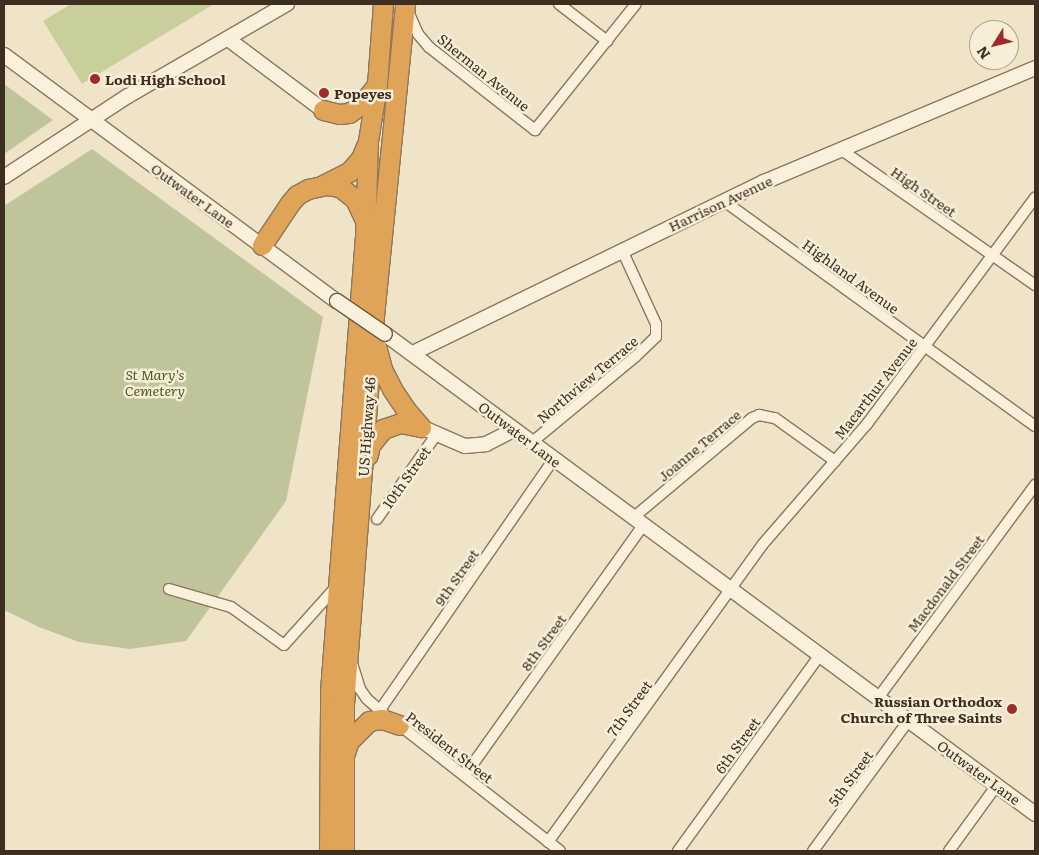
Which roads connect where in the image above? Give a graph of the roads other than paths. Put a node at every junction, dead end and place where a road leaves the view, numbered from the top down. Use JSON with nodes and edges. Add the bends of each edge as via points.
{"nodes":[{"id":1,"x":287,"y":4,"type":"edge"},
{"id":2,"x":559,"y":4,"type":"edge"},
{"id":3,"x":636,"y":4,"type":"edge"},
{"id":4,"x":405,"y":5,"type":"edge"},
{"id":5,"x":379,"y":7,"type":"edge"},
{"id":6,"x":228,"y":39,"type":"junction"},
{"id":7,"x":607,"y":41,"type":"junction"},
{"id":8,"x":4,"y":55,"type":"edge"},
{"id":9,"x":1035,"y":68,"type":"edge"},
{"id":10,"x":377,"y":85,"type":"junction"},
{"id":11,"x":323,"y":110,"type":"joint"},
{"id":12,"x":90,"y":119,"type":"junction"},
{"id":13,"x":368,"y":141,"type":"junction"},
{"id":14,"x":840,"y":149,"type":"junction"},
{"id":15,"x":4,"y":177,"type":"edge"},
{"id":16,"x":320,"y":186,"type":"junction"},
{"id":17,"x":1035,"y":198,"type":"edge"},
{"id":18,"x":724,"y":201,"type":"junction"},
{"id":19,"x":365,"y":237,"type":"junction"},
{"id":20,"x":262,"y":245,"type":"junction"},
{"id":21,"x":622,"y":250,"type":"junction"},
{"id":22,"x":992,"y":255,"type":"junction"},
{"id":23,"x":1035,"y":286,"type":"edge"},
{"id":24,"x":379,"y":335,"type":"junction"},
{"id":25,"x":925,"y":346,"type":"junction"},
{"id":26,"x":413,"y":353,"type":"junction"},
{"id":27,"x":1035,"y":426,"type":"edge"},
{"id":28,"x":513,"y":430,"type":"junction"},
{"id":29,"x":428,"y":431,"type":"junction"},
{"id":30,"x":532,"y":443,"type":"junction"},
{"id":31,"x":554,"y":459,"type":"junction"},
{"id":32,"x":835,"y":461,"type":"junction"},
{"id":33,"x":363,"y":475,"type":"junction"},
{"id":34,"x":1035,"y":485,"type":"edge"},
{"id":35,"x":377,"y":518,"type":"dead end"},
{"id":36,"x":639,"y":521,"type":"junction"},
{"id":37,"x":336,"y":586,"type":"junction"},
{"id":38,"x":169,"y":589,"type":"dead end"},
{"id":39,"x":732,"y":591,"type":"junction"},
{"id":40,"x":350,"y":648,"type":"junction"},
{"id":41,"x":820,"y":656,"type":"junction"},
{"id":42,"x":878,"y":698,"type":"junction"},
{"id":43,"x":380,"y":710,"type":"junction"},
{"id":44,"x":909,"y":720,"type":"junction"},
{"id":45,"x":399,"y":725,"type":"junction"},
{"id":46,"x":342,"y":762,"type":"junction"},
{"id":47,"x":464,"y":775,"type":"junction"},
{"id":48,"x":997,"y":786,"type":"junction"},
{"id":49,"x":1035,"y":814,"type":"edge"},
{"id":50,"x":548,"y":842,"type":"junction"},
{"id":51,"x":328,"y":851,"type":"edge"},
{"id":52,"x":344,"y":851,"type":"edge"},
{"id":53,"x":560,"y":851,"type":"edge"},
{"id":54,"x":678,"y":851,"type":"edge"},
{"id":55,"x":813,"y":851,"type":"edge"},
{"id":56,"x":949,"y":851,"type":"edge"}],
"edges":[{"from":1,"to":6,"type":"street"},
{"from":2,"to":7,"type":"street"},
{"from":3,"to":7,"type":"street"},
{"from":4,"to":7,"type":"street","name":"Sherman Avenue","via":[[418,34],[428,47],[535,130]]},
{"from":4,"to":24,"type":"highway","name":"US Highway 46"},
{"from":5,"to":10,"type":"highway","name":"US Highway 46"},
{"from":6,"to":11,"type":"street"},
{"from":6,"to":12,"type":"street"},
{"from":8,"to":12,"type":"street","name":"Outwater Lane"},
{"from":9,"to":14,"type":"street","name":"Harrison Avenue"},
{"from":10,"to":11,"type":"highway","via":[[362,104],[349,112],[339,114]]},
{"from":10,"to":13,"type":"highway","name":"US Highway 46"},
{"from":12,"to":15,"type":"street"},
{"from":12,"to":20,"type":"street","name":"Outwater Lane"},
{"from":13,"to":16,"type":"highway","via":[[361,158],[349,172]]},
{"from":13,"to":19,"type":"highway","name":"US Highway 46"},
{"from":14,"to":18,"type":"street","name":"Harrison Avenue"},
{"from":14,"to":22,"type":"street","name":"High Street"},
{"from":16,"to":19,"type":"highway","via":[[340,187],[355,199],[363,213]]},
{"from":16,"to":20,"type":"highway","via":[[297,195]]},
{"from":17,"to":22,"type":"street","name":"Macarthur Avenue"},
{"from":18,"to":21,"type":"street","name":"Harrison Avenue"},
{"from":18,"to":25,"type":"street","name":"Highland Avenue"},
{"from":19,"to":37,"type":"highway","name":"US Highway 46"},
{"from":20,"to":24,"type":"street","name":"Outwater Lane","bridge":true},
{"from":21,"to":26,"type":"street","name":"Harrison Avenue"},
{"from":21,"to":30,"type":"street","name":"Northview Terrace","via":[[656,324],[656,337]]},
{"from":22,"to":23,"type":"street","name":"High Street"},
{"from":22,"to":25,"type":"street","name":"Macarthur Avenue"},
{"from":24,"to":26,"type":"street","name":"Outwater Lane"},
{"from":24,"to":29,"type":"highway","via":[[382,369],[392,389],[406,410]]},
{"from":24,"to":33,"type":"highway","name":"US Highway 46"},
{"from":25,"to":27,"type":"street","name":"Highland Avenue"},
{"from":25,"to":32,"type":"street","name":"Macarthur Avenue"},
{"from":26,"to":28,"type":"street","name":"Outwater Lane"},
{"from":28,"to":29,"type":"street","name":"10th Street","via":[[486,444],[465,446]]},
{"from":28,"to":30,"type":"street","name":"Outwater Lane"},
{"from":29,"to":33,"type":"highway","via":[[400,423],[383,429],[370,445]]},
{"from":29,"to":35,"type":"street","name":"10th Street"},
{"from":30,"to":31,"type":"street","name":"Outwater Lane"},
{"from":31,"to":36,"type":"street","name":"Outwater Lane"},
{"from":31,"to":43,"type":"street","name":"9th Street"},
{"from":32,"to":36,"type":"street","name":"Joanne Terrace","via":[[775,418],[759,415]]},
{"from":32,"to":39,"type":"street","name":"Macarthur Avenue","via":[[763,544]]},
{"from":33,"to":40,"type":"highway","name":"US Highway 46"},
{"from":34,"to":42,"type":"street","name":"Macdonald Street"},
{"from":36,"to":39,"type":"street","name":"Outwater Lane"},
{"from":36,"to":47,"type":"street","name":"8th Street"},
{"from":37,"to":38,"type":"street","via":[[284,645],[231,607]]},
{"from":37,"to":51,"type":"highway","name":"US Highway 46","via":[[330,690]]},
{"from":39,"to":41,"type":"street","name":"Outwater Lane"},
{"from":39,"to":50,"type":"street","name":"7th Street"},
{"from":40,"to":43,"type":"street","name":"President Street","via":[[360,689],[366,699]]},
{"from":40,"to":46,"type":"highway","name":"US Highway 46"},
{"from":41,"to":42,"type":"street","name":"Outwater Lane"},
{"from":41,"to":54,"type":"street","name":"6th Street"},
{"from":42,"to":44,"type":"street","name":"Outwater Lane"},
{"from":43,"to":45,"type":"street","name":"President Street"},
{"from":44,"to":48,"type":"street","name":"Outwater Lane"},
{"from":44,"to":55,"type":"street","name":"5th Street"},
{"from":45,"to":46,"type":"highway","via":[[382,719],[369,721],[349,741]]},
{"from":45,"to":47,"type":"street","name":"President Street"},
{"from":46,"to":52,"type":"highway","name":"US Highway 46"},
{"from":47,"to":50,"type":"street","name":"President Street"},
{"from":48,"to":49,"type":"street","name":"Outwater Lane"},
{"from":48,"to":56,"type":"street"},
{"from":50,"to":53,"type":"street","name":"President Street"}]}
